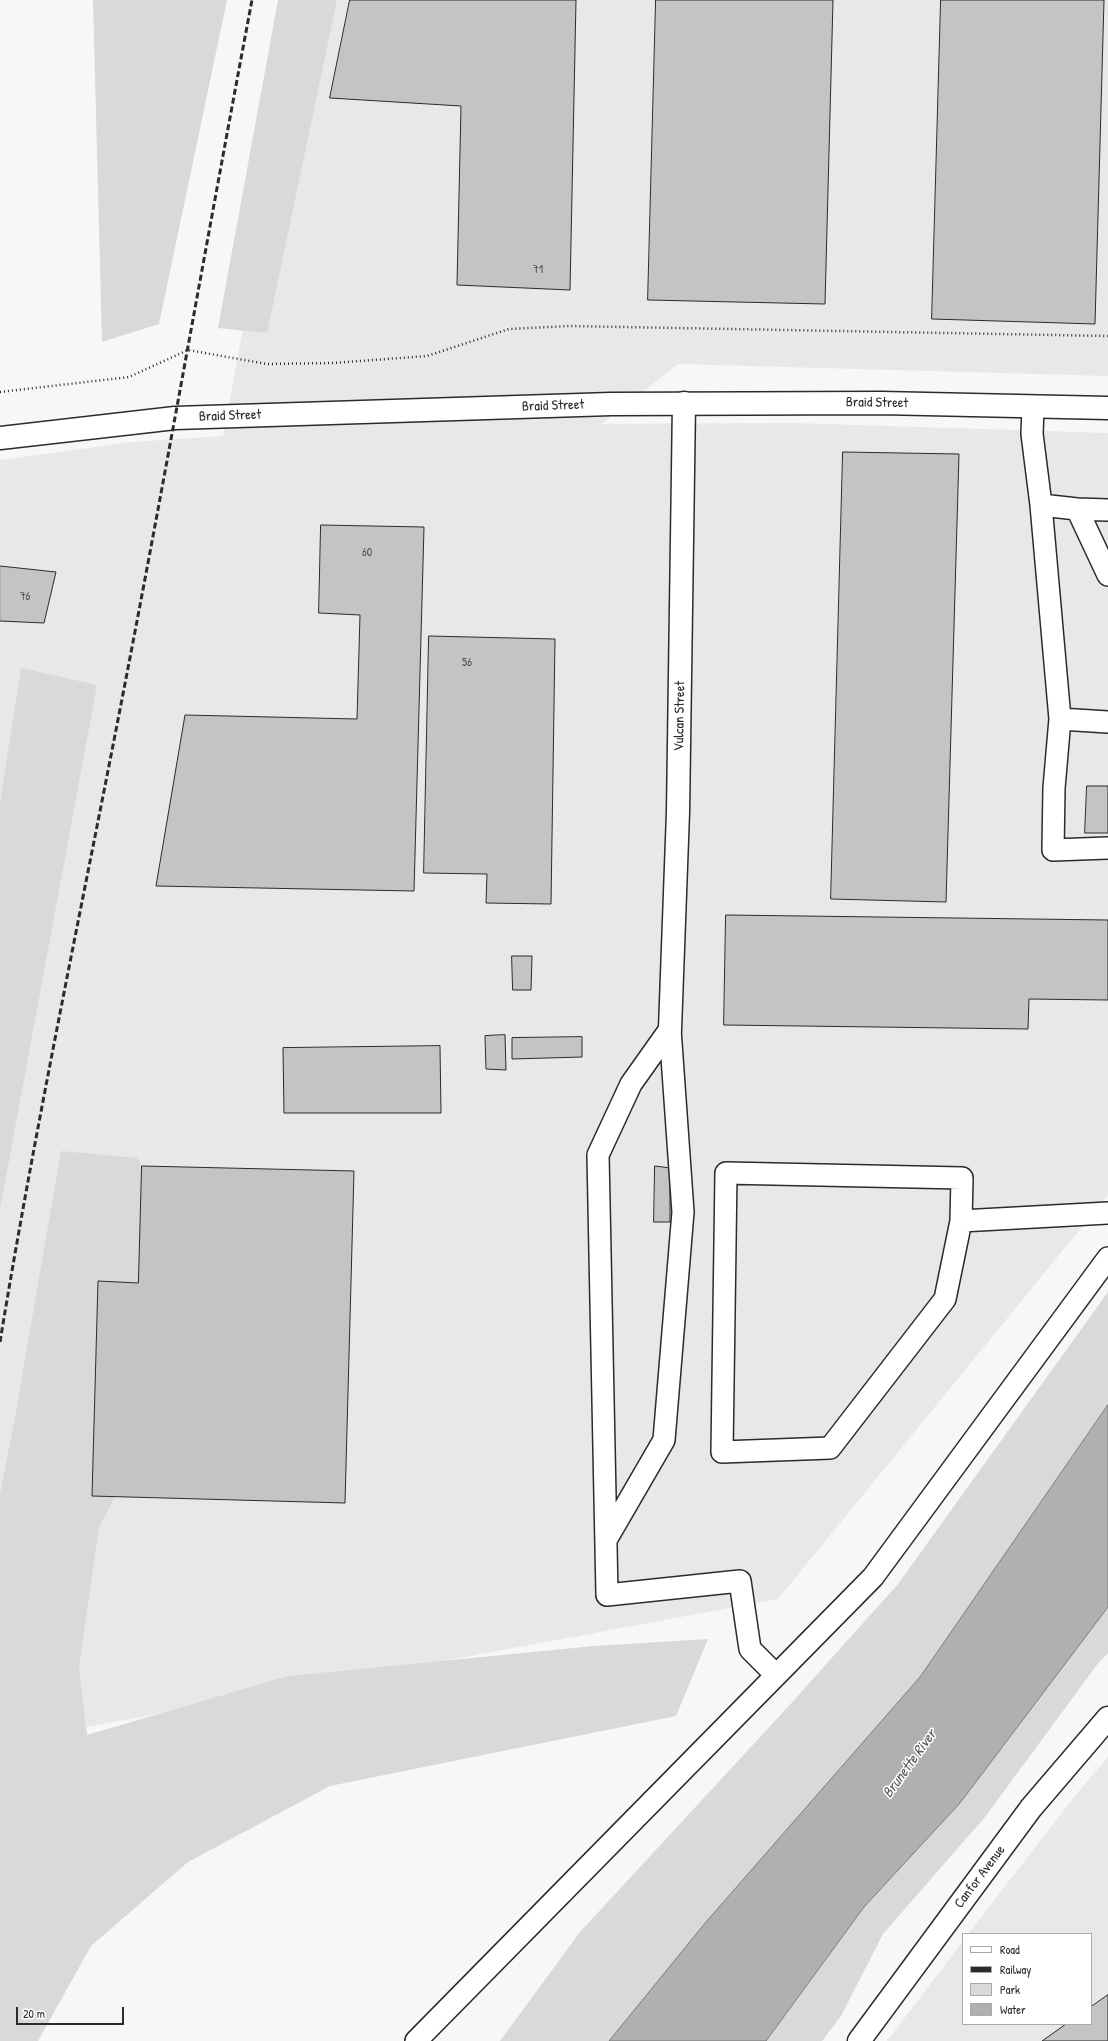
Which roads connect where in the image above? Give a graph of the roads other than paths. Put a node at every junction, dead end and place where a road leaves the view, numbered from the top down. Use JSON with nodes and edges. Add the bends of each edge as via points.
{"nodes":[{"id":1,"x":684,"y":403,"type":"junction"},
{"id":2,"x":1033,"y":407,"type":"junction"},
{"id":3,"x":1108,"y":408,"type":"edge"},
{"id":4,"x":0,"y":438,"type":"edge"},
{"id":5,"x":1041,"y":505,"type":"junction"},
{"id":6,"x":1077,"y":509,"type":"junction"},
{"id":7,"x":1108,"y":510,"type":"edge"},
{"id":8,"x":1108,"y":575,"type":"edge"},
{"id":9,"x":1060,"y":719,"type":"junction"},
{"id":10,"x":1108,"y":722,"type":"edge"},
{"id":11,"x":1108,"y":848,"type":"edge"},
{"id":12,"x":670,"y":1029,"type":"junction"},
{"id":13,"x":1108,"y":1213,"type":"edge"},
{"id":14,"x":961,"y":1221,"type":"junction"},
{"id":15,"x":1108,"y":1258,"type":"edge"},
{"id":16,"x":606,"y":1540,"type":"junction"},
{"id":17,"x":776,"y":1675,"type":"junction"},
{"id":18,"x":1108,"y":1718,"type":"edge"},
{"id":19,"x":416,"y":2041,"type":"edge"},
{"id":20,"x":859,"y":2041,"type":"edge"}],
"edges":[{"from":1,"to":2,"type":"street","name":"Braid Street","via":[[881,403]]},
{"from":1,"to":4,"type":"street","name":"Braid Street","via":[[175,418]]},
{"from":1,"to":12,"type":"street","name":"Vulcan Street","via":[[678,812]]},
{"from":2,"to":3,"type":"street","name":"Braid Street"},
{"from":2,"to":5,"type":"lane","via":[[1032,434]]},
{"from":5,"to":6,"type":"lane"},
{"from":5,"to":9,"type":"lane"},
{"from":6,"to":7,"type":"lane"},
{"from":6,"to":8,"type":"lane"},
{"from":9,"to":10,"type":"lane"},
{"from":9,"to":11,"type":"lane","via":[[1054,788],[1053,850]]},
{"from":12,"to":16,"type":"lane","via":[[683,1212],[664,1440]]},
{"from":12,"to":16,"type":"lane","via":[[631,1084],[598,1155]]},
{"from":13,"to":14,"type":"lane"},
{"from":14,"to":14,"type":"lane","via":[[962,1178],[726,1173],[722,1452],[830,1448],[946,1299]]},
{"from":15,"to":17,"type":"lane","via":[[873,1577]]},
{"from":16,"to":17,"type":"lane","via":[[607,1595],[740,1581],[750,1649]]},
{"from":17,"to":19,"type":"lane"},
{"from":18,"to":20,"type":"street","name":"Canfor Avenue","via":[[1031,1808]]}]}
